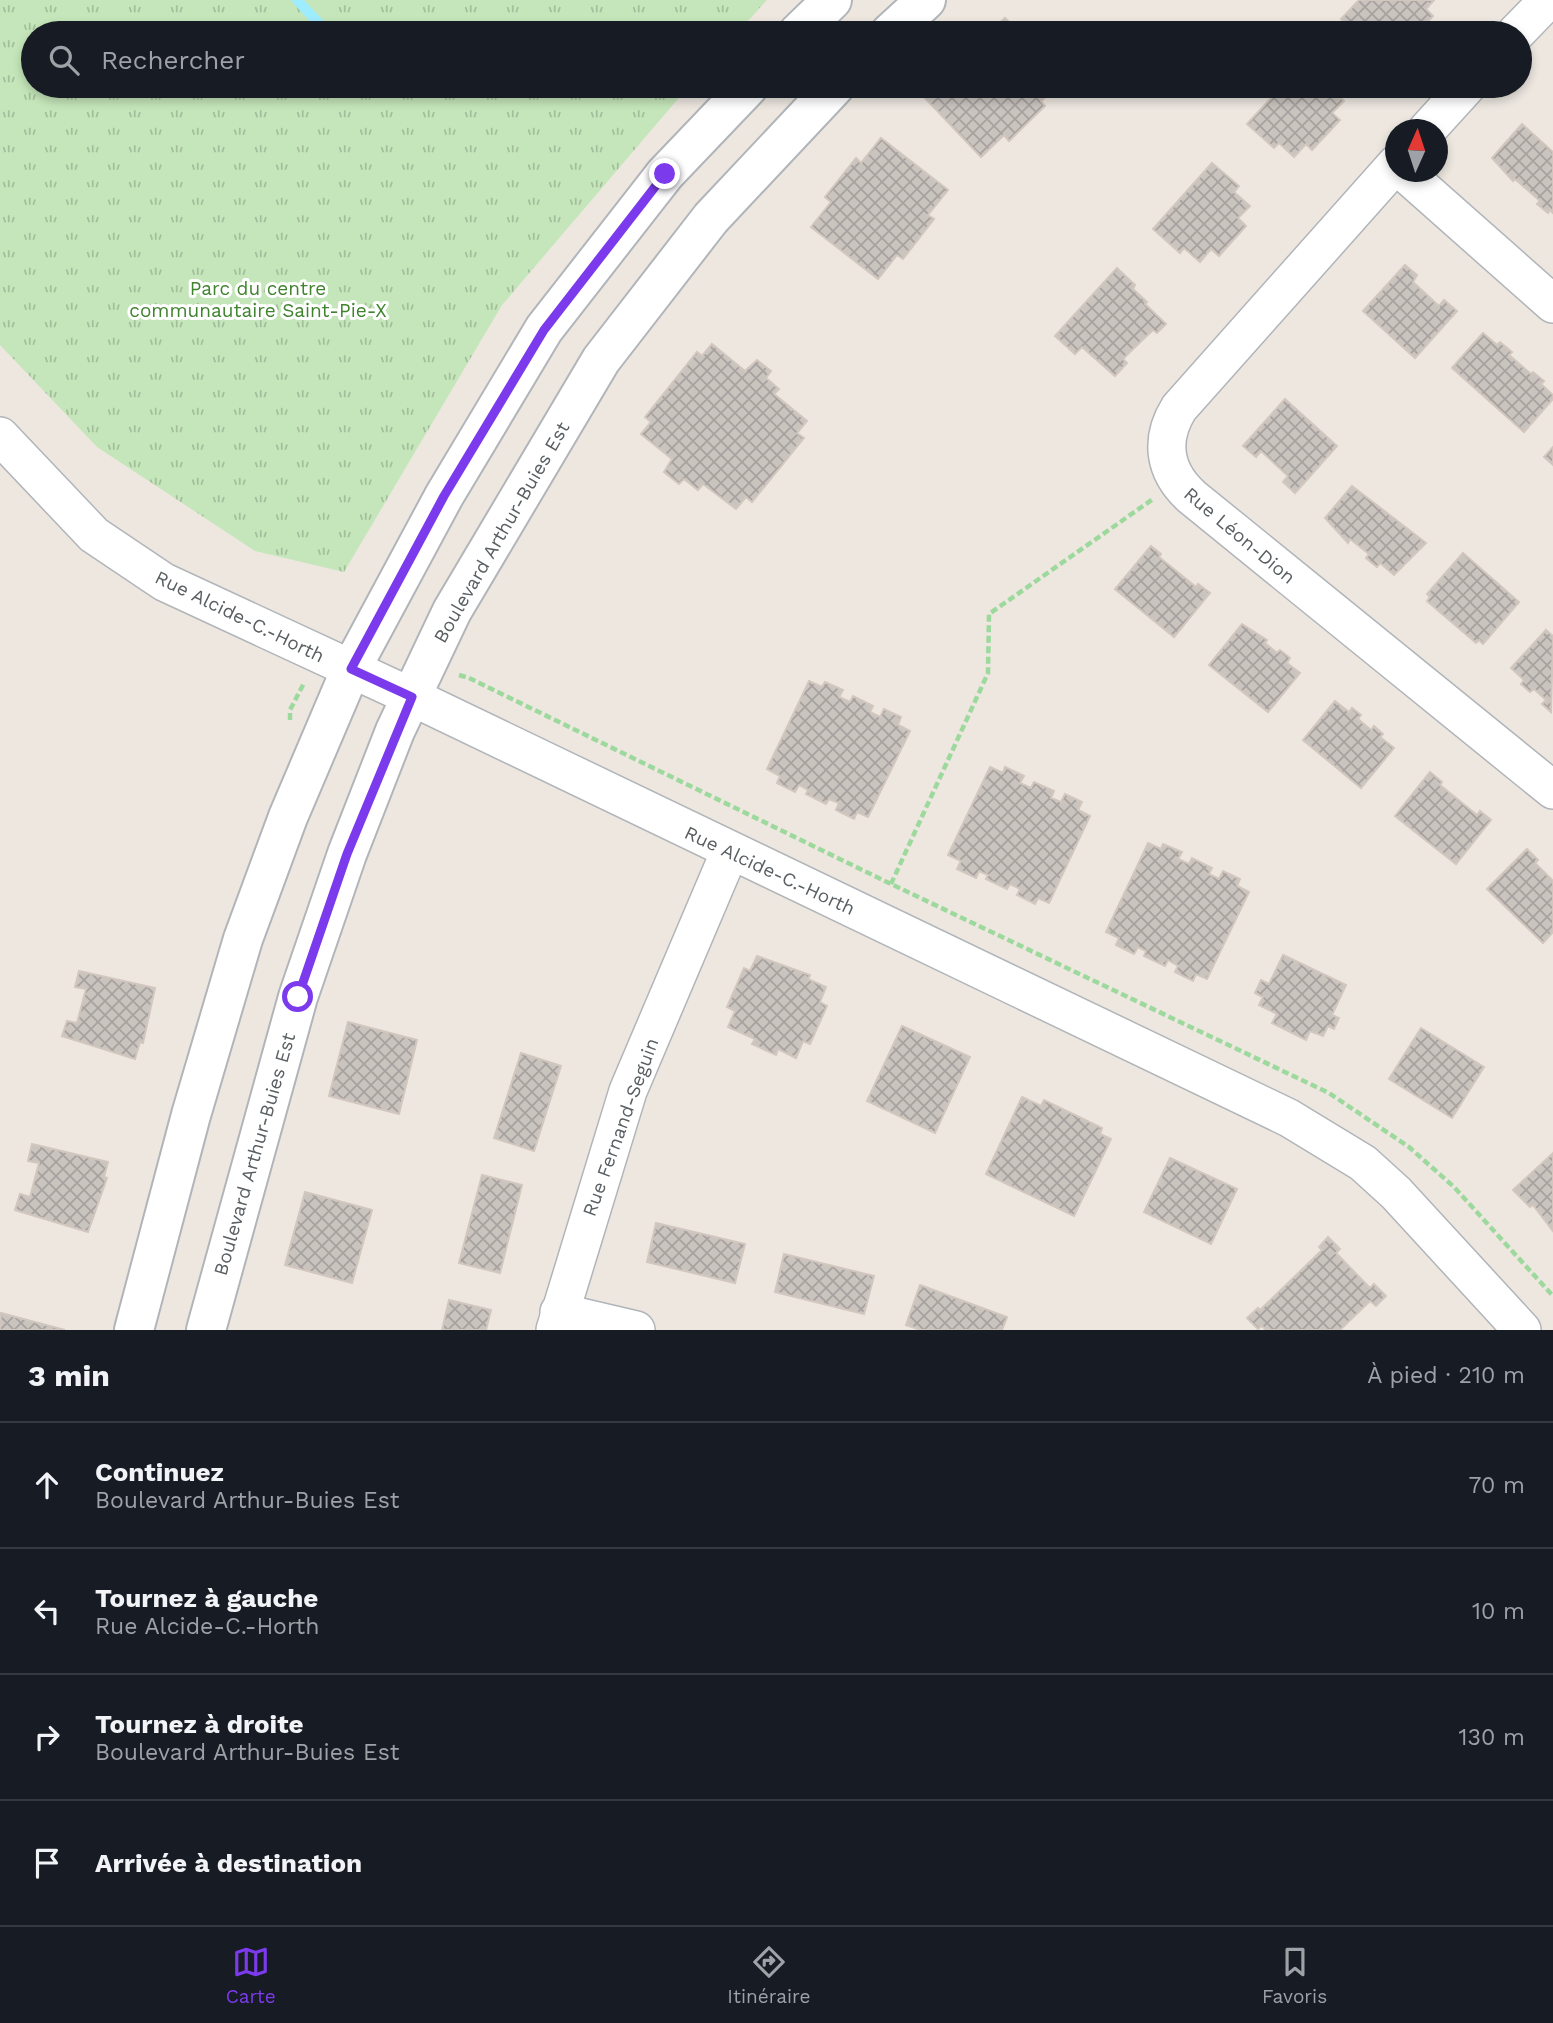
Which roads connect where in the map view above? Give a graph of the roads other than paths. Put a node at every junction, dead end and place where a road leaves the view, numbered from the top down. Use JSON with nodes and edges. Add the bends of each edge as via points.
{"nodes":[{"id":1,"x":832,"y":0,"type":"edge"},
{"id":2,"x":926,"y":0,"type":"edge"},
{"id":3,"x":1548,"y":0,"type":"edge"},
{"id":4,"x":811,"y":21,"type":"edge"},
{"id":5,"x":903,"y":21,"type":"edge"},
{"id":6,"x":1528,"y":21,"type":"edge"},
{"id":7,"x":738,"y":98,"type":"edge"},
{"id":8,"x":824,"y":98,"type":"edge"},
{"id":9,"x":1456,"y":98,"type":"edge"},
{"id":10,"x":1437,"y":119,"type":"edge"},
{"id":11,"x":1385,"y":175,"type":"edge"},
{"id":12,"x":1415,"y":182,"type":"edge"},
{"id":13,"x":1553,"y":304,"type":"edge"},
{"id":14,"x":0,"y":436,"type":"edge"},
{"id":15,"x":351,"y":669,"type":"junction"},
{"id":16,"x":412,"y":697,"type":"junction"},
{"id":17,"x":1553,"y":790,"type":"edge"},
{"id":18,"x":730,"y":851,"type":"junction"},
{"id":19,"x":557,"y":1321,"type":"edge"},
{"id":20,"x":134,"y":1330,"type":"edge"},
{"id":21,"x":206,"y":1330,"type":"edge"},
{"id":22,"x":636,"y":1330,"type":"edge"},
{"id":23,"x":1522,"y":1330,"type":"edge"}],
"edges":[{"from":1,"to":4,"type":"street"},
{"from":2,"to":5,"type":"street"},
{"from":3,"to":6,"type":"street"},
{"from":7,"to":15,"type":"street","via":[[665,174],[544,330],[444,496]]},
{"from":8,"to":16,"type":"street","name":"Boulevard Arthur-Buies Est","via":[[711,218],[601,360],[452,611]]},
{"from":9,"to":10,"type":"street"},
{"from":11,"to":17,"type":"street","name":"Rue Léon-Dion","via":[[1179,408],[1167,435],[1166,452],[1177,482],[1192,498]]},
{"from":12,"to":13,"type":"street"},
{"from":14,"to":15,"type":"street","name":"Rue Alcide-C.-Horth","via":[[94,536],[154,576]]},
{"from":15,"to":16,"type":"street","name":"Rue Alcide-C.-Horth"},
{"from":15,"to":20,"type":"street","via":[[293,804],[243,939]]},
{"from":16,"to":18,"type":"street","name":"Rue Alcide-C.-Horth"},
{"from":16,"to":21,"type":"street","name":"Boulevard Arthur-Buies Est","via":[[347,854],[298,997]]},
{"from":18,"to":19,"type":"street","name":"Rue Fernand-Seguin","via":[[628,1091]]},
{"from":18,"to":23,"type":"street","name":"Rue Alcide-C.-Horth","via":[[1289,1118],[1363,1163],[1396,1193]]},
{"from":19,"to":22,"type":"street"}]}
